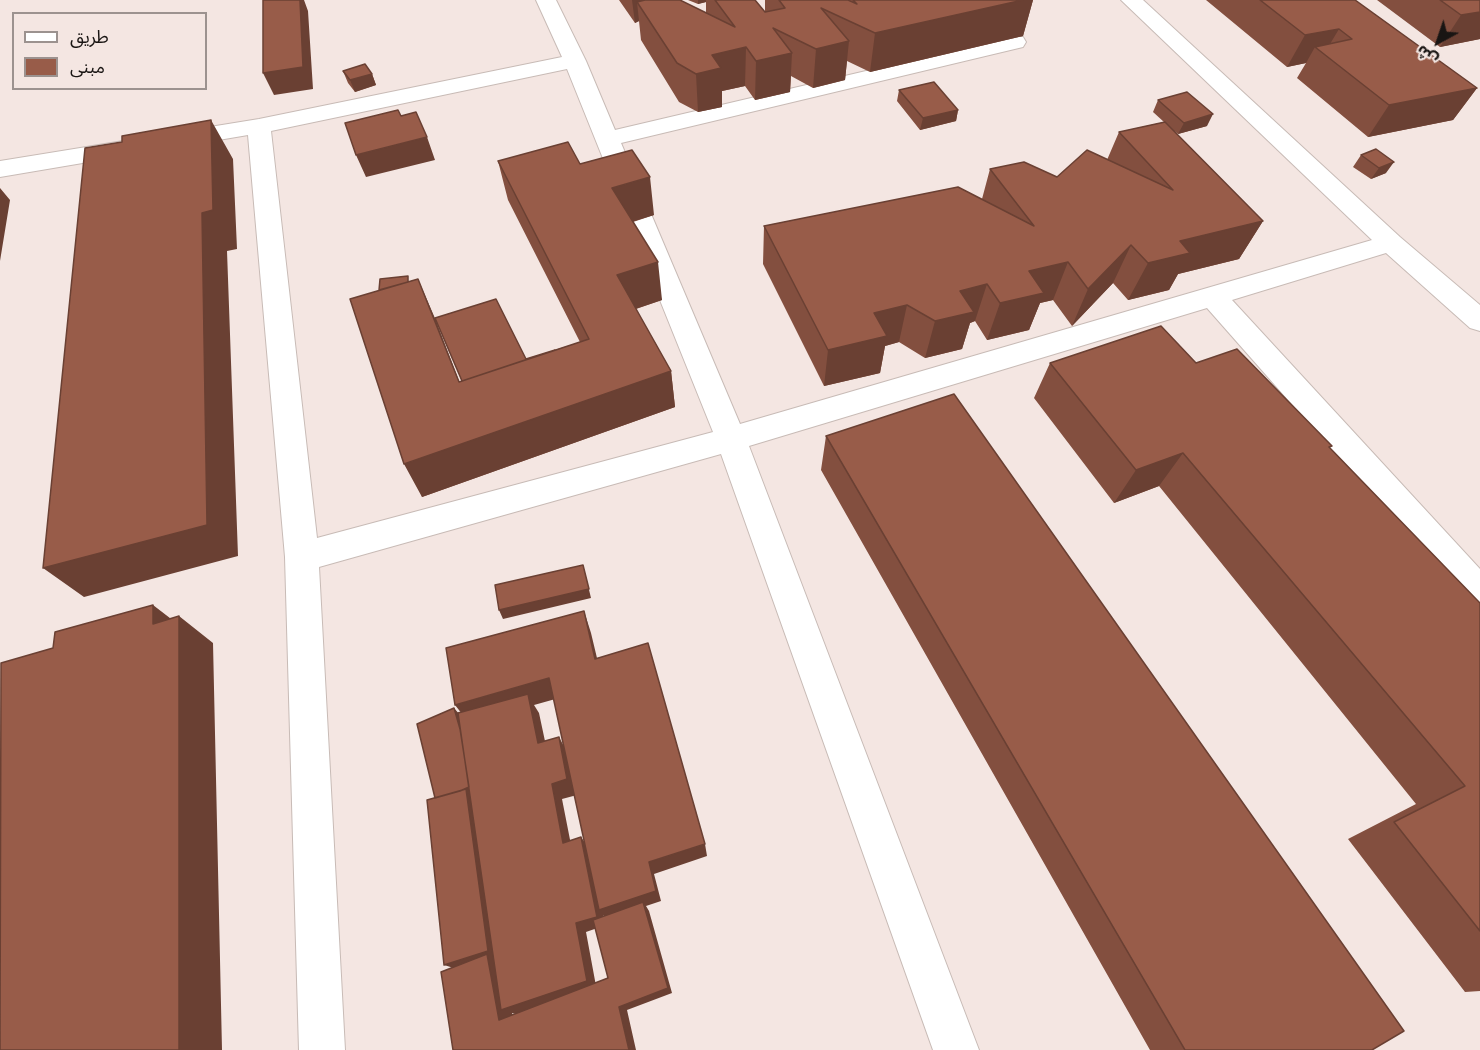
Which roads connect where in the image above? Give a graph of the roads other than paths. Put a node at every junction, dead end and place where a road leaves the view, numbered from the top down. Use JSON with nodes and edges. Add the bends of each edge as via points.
{"nodes":[{"id":1,"x":546,"y":0,"type":"edge"},
{"id":2,"x":1131,"y":0,"type":"edge"},
{"id":3,"x":1015,"y":42,"type":"edge"},
{"id":4,"x":575,"y":62,"type":"junction"},
{"id":5,"x":259,"y":126,"type":"junction"},
{"id":6,"x":607,"y":139,"type":"junction"},
{"id":7,"x":0,"y":169,"type":"edge"},
{"id":8,"x":1391,"y":243,"type":"junction"},
{"id":9,"x":1212,"y":296,"type":"junction"},
{"id":10,"x":1480,"y":321,"type":"edge"},
{"id":11,"x":731,"y":439,"type":"junction"},
{"id":12,"x":302,"y":557,"type":"junction"},
{"id":13,"x":1480,"y":593,"type":"edge"},
{"id":14,"x":322,"y":1050,"type":"edge"},
{"id":15,"x":956,"y":1050,"type":"edge"}],
"edges":[{"from":1,"to":4,"type":"street"},
{"from":2,"to":8,"type":"street"},
{"from":3,"to":6,"type":"street"},
{"from":4,"to":5,"type":"street"},
{"from":4,"to":6,"type":"street"},
{"from":5,"to":7,"type":"street"},
{"from":5,"to":12,"type":"street"},
{"from":6,"to":11,"type":"street"},
{"from":8,"to":9,"type":"street"},
{"from":8,"to":10,"type":"street"},
{"from":9,"to":11,"type":"street"},
{"from":9,"to":13,"type":"street"},
{"from":11,"to":12,"type":"street"},
{"from":11,"to":15,"type":"street"},
{"from":12,"to":14,"type":"street"}]}
